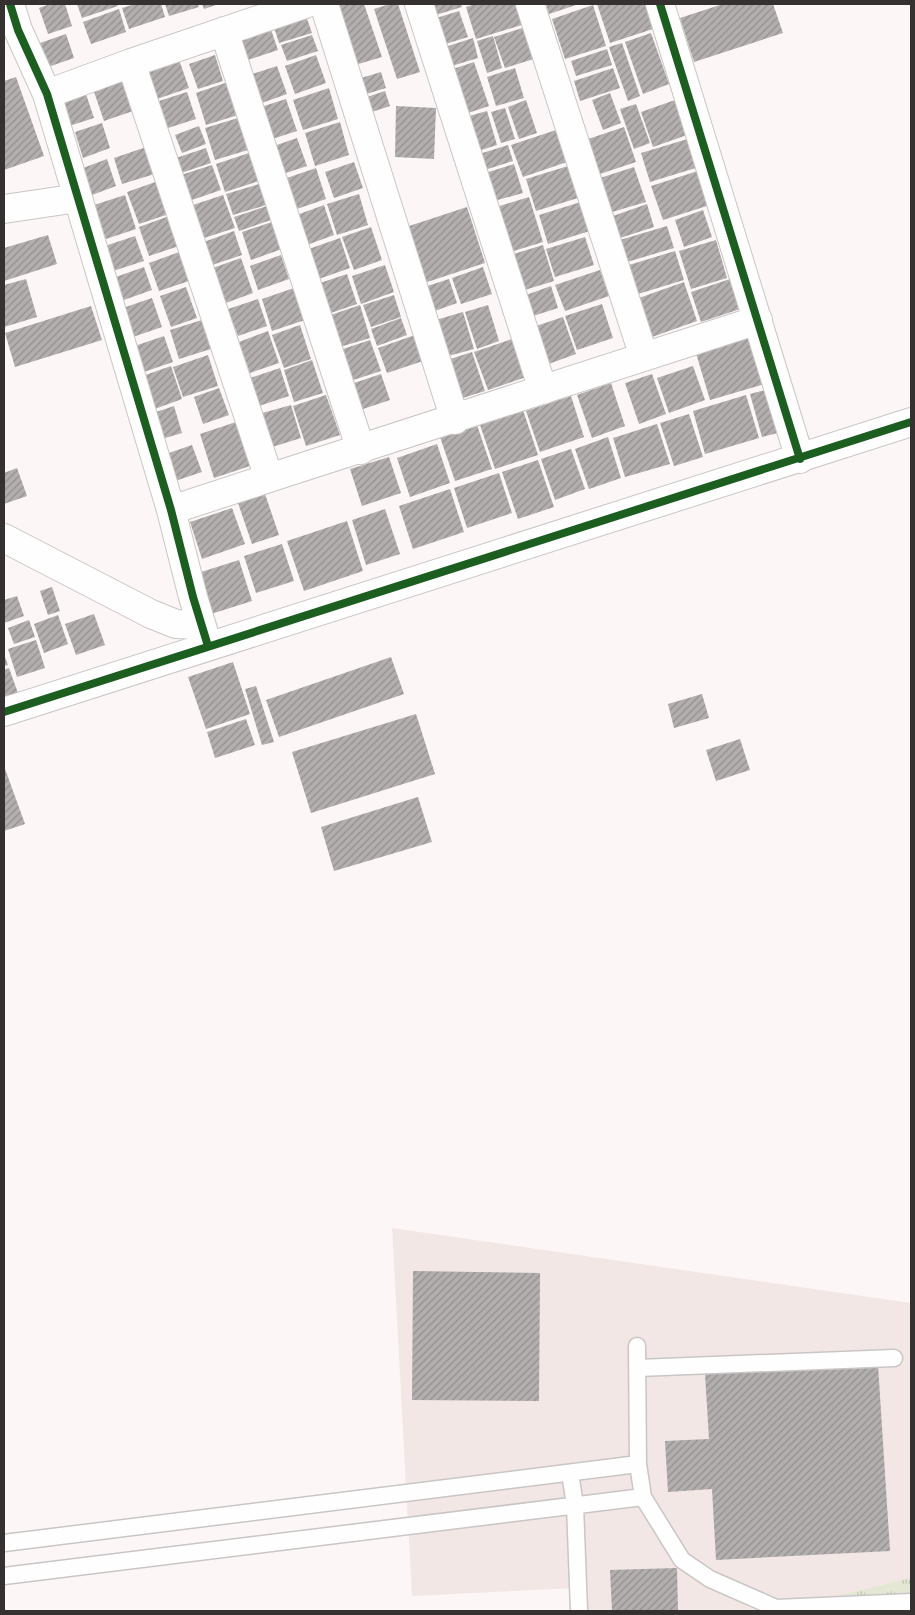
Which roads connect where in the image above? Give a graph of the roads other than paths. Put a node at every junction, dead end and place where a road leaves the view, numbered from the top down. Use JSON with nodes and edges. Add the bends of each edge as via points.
{"nodes":[{"id":1,"x":10,"y":4,"type":"edge"},
{"id":2,"x":305,"y":4,"type":"edge"},
{"id":3,"x":324,"y":4,"type":"edge"},
{"id":4,"x":419,"y":4,"type":"edge"},
{"id":5,"x":530,"y":4,"type":"edge"},
{"id":6,"x":660,"y":4,"type":"edge"},
{"id":7,"x":224,"y":31,"type":"junction"},
{"id":8,"x":131,"y":63,"type":"junction"},
{"id":9,"x":47,"y":94,"type":"junction"},
{"id":10,"x":78,"y":198,"type":"junction"},
{"id":11,"x":4,"y":209,"type":"edge"},
{"id":12,"x":758,"y":320,"type":"junction"},
{"id":13,"x":644,"y":357,"type":"junction"},
{"id":14,"x":543,"y":390,"type":"junction"},
{"id":15,"x":455,"y":420,"type":"junction"},
{"id":16,"x":911,"y":422,"type":"edge"},
{"id":17,"x":361,"y":450,"type":"junction"},
{"id":18,"x":800,"y":459,"type":"junction"},
{"id":19,"x":269,"y":478,"type":"junction"},
{"id":20,"x":171,"y":510,"type":"junction"},
{"id":21,"x":4,"y":538,"type":"edge"},
{"id":22,"x":205,"y":635,"type":"junction"},
{"id":23,"x":4,"y":712,"type":"edge"},
{"id":24,"x":637,"y":1346,"type":"dead end"},
{"id":25,"x":894,"y":1358,"type":"dead end"},
{"id":26,"x":638,"y":1368,"type":"junction"},
{"id":27,"x":638,"y":1464,"type":"junction"},
{"id":28,"x":570,"y":1474,"type":"junction"},
{"id":29,"x":643,"y":1497,"type":"junction"},
{"id":30,"x":575,"y":1505,"type":"junction"},
{"id":31,"x":4,"y":1544,"type":"edge"},
{"id":32,"x":4,"y":1576,"type":"edge"},
{"id":33,"x":911,"y":1602,"type":"edge"},
{"id":34,"x":776,"y":1610,"type":"edge"},
{"id":35,"x":579,"y":1611,"type":"edge"}],
"edges":[{"from":1,"to":9,"type":"street"},
{"from":2,"to":7,"type":"street"},
{"from":3,"to":15,"type":"street"},
{"from":4,"to":14,"type":"street"},
{"from":5,"to":13,"type":"street"},
{"from":6,"to":12,"type":"street"},
{"from":7,"to":8,"type":"street"},
{"from":7,"to":17,"type":"street"},
{"from":8,"to":9,"type":"street"},
{"from":8,"to":19,"type":"street"},
{"from":9,"to":10,"type":"street"},
{"from":10,"to":11,"type":"street"},
{"from":10,"to":20,"type":"street"},
{"from":12,"to":13,"type":"street"},
{"from":12,"to":18,"type":"street"},
{"from":13,"to":14,"type":"street"},
{"from":14,"to":15,"type":"street"},
{"from":15,"to":17,"type":"street"},
{"from":16,"to":18,"type":"street"},
{"from":17,"to":19,"type":"street"},
{"from":18,"to":22,"type":"street"},
{"from":19,"to":20,"type":"street"},
{"from":20,"to":22,"type":"street"},
{"from":21,"to":22,"type":"street","via":[[151,614]]},
{"from":22,"to":23,"type":"street"},
{"from":24,"to":26,"type":"lane"},
{"from":25,"to":26,"type":"lane"},
{"from":26,"to":27,"type":"lane"},
{"from":27,"to":28,"type":"lane"},
{"from":27,"to":29,"type":"lane"},
{"from":28,"to":30,"type":"lane"},
{"from":28,"to":31,"type":"lane"},
{"from":29,"to":30,"type":"lane"},
{"from":29,"to":34,"type":"lane","via":[[682,1560],[710,1579]]},
{"from":30,"to":32,"type":"lane"},
{"from":30,"to":35,"type":"lane"},
{"from":33,"to":34,"type":"lane"}]}
